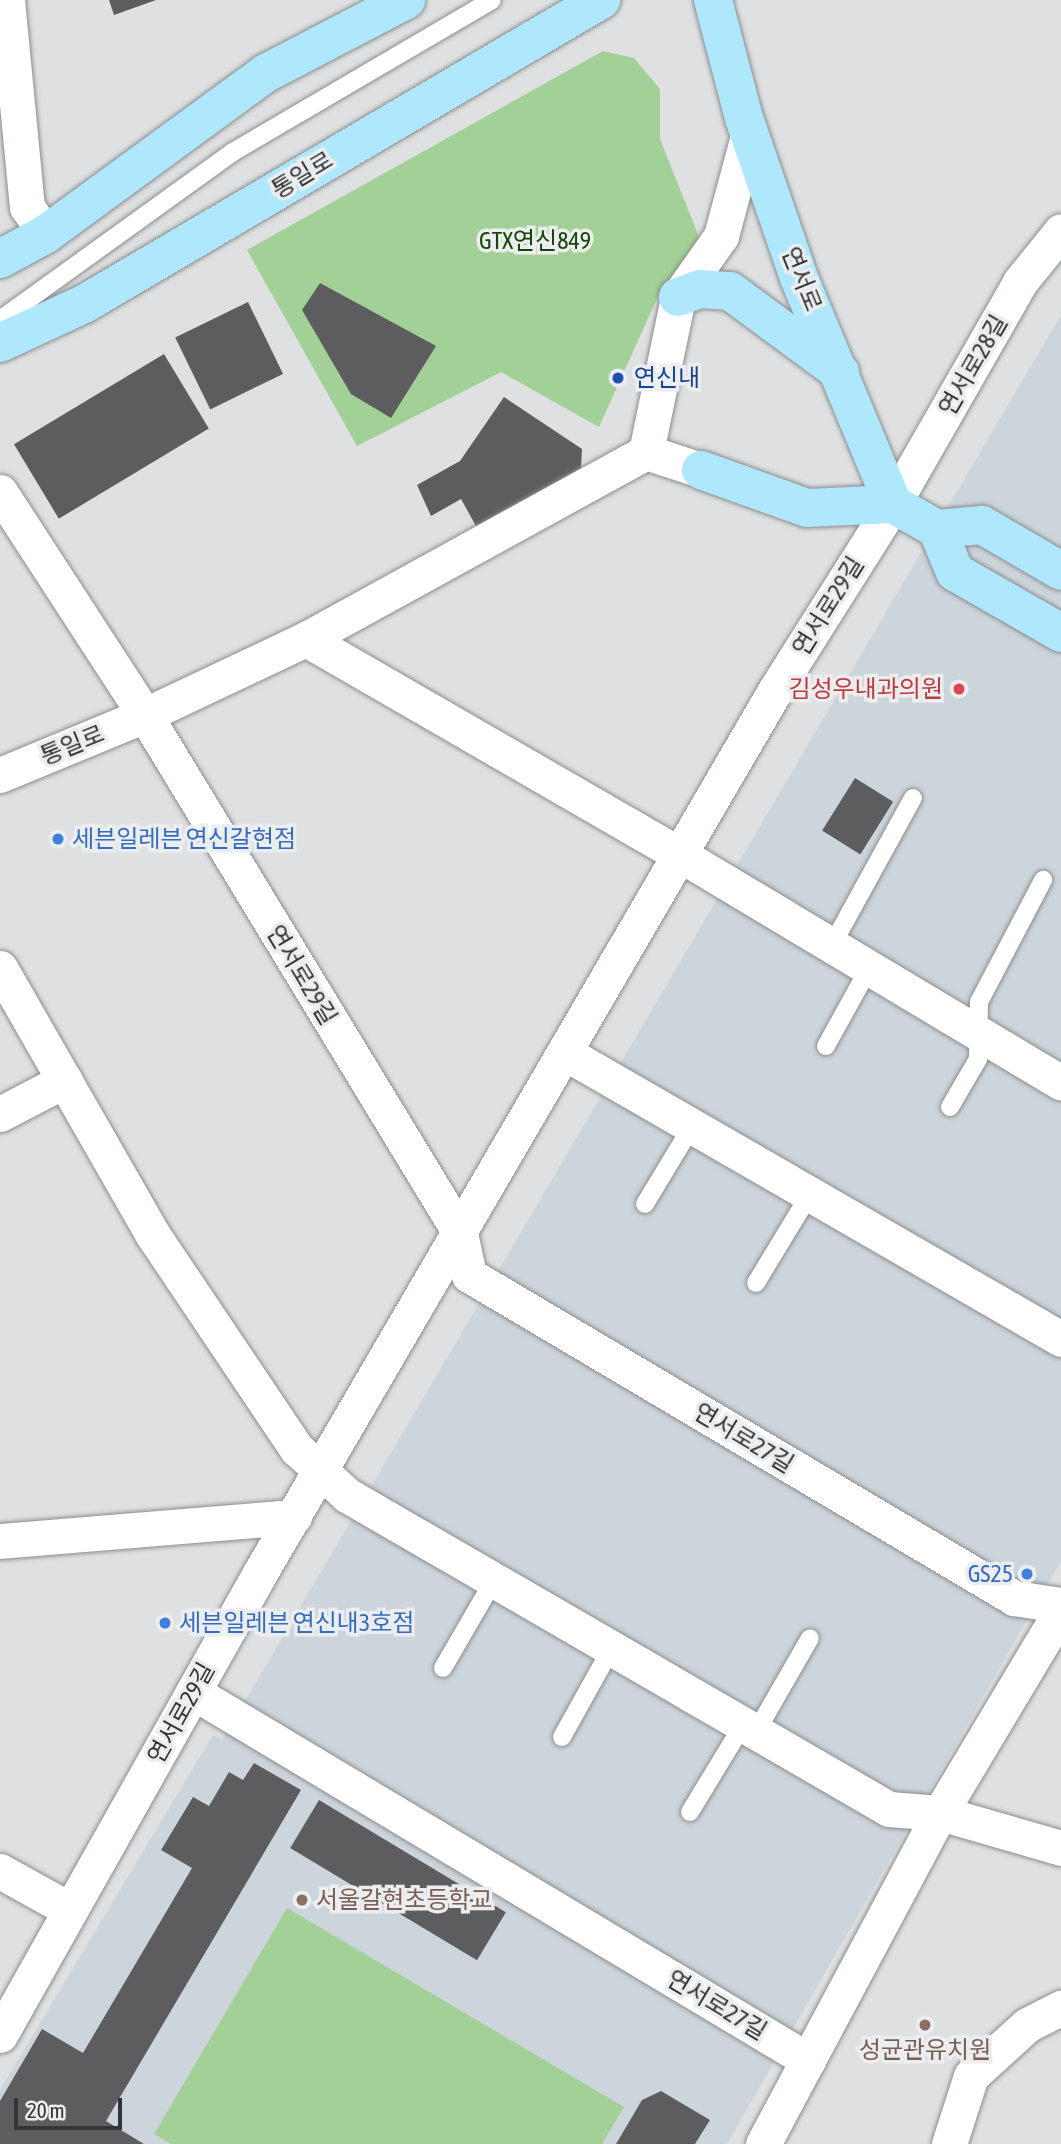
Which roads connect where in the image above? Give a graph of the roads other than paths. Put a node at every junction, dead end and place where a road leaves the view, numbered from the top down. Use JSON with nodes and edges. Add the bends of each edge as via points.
{"nodes":[{"id":1,"x":7,"y":0,"type":"edge"},
{"id":2,"x":406,"y":0,"type":"edge"},
{"id":3,"x":492,"y":0,"type":"edge"},
{"id":4,"x":601,"y":0,"type":"edge"},
{"id":5,"x":713,"y":0,"type":"edge"},
{"id":6,"x":749,"y":132,"type":"junction"},
{"id":7,"x":24,"y":220,"type":"edge"},
{"id":8,"x":1061,"y":231,"type":"edge"},
{"id":9,"x":0,"y":259,"type":"edge"},
{"id":10,"x":678,"y":297,"type":"junction"},
{"id":11,"x":0,"y":320,"type":"edge"},
{"id":12,"x":0,"y":343,"type":"edge"},
{"id":13,"x":842,"y":374,"type":"junction"},
{"id":14,"x":646,"y":452,"type":"junction"},
{"id":15,"x":701,"y":471,"type":"joint"},
{"id":16,"x":0,"y":492,"type":"edge"},
{"id":17,"x":893,"y":504,"type":"junction"},
{"id":18,"x":937,"y":529,"type":"junction"},
{"id":19,"x":1061,"y":571,"type":"edge"},
{"id":20,"x":1061,"y":633,"type":"edge"},
{"id":21,"x":306,"y":639,"type":"junction"},
{"id":22,"x":145,"y":715,"type":"junction"},
{"id":23,"x":0,"y":775,"type":"edge"},
{"id":24,"x":913,"y":798,"type":"dead end"},
{"id":25,"x":679,"y":855,"type":"junction"},
{"id":26,"x":1043,"y":880,"type":"dead end"},
{"id":27,"x":831,"y":947,"type":"junction"},
{"id":28,"x":0,"y":968,"type":"edge"},
{"id":29,"x":868,"y":970,"type":"junction"},
{"id":30,"x":980,"y":1038,"type":"junction"},
{"id":31,"x":826,"y":1046,"type":"dead end"},
{"id":32,"x":567,"y":1054,"type":"junction"},
{"id":33,"x":65,"y":1080,"type":"junction"},
{"id":34,"x":1061,"y":1083,"type":"edge"},
{"id":35,"x":950,"y":1107,"type":"dead end"},
{"id":36,"x":0,"y":1114,"type":"edge"},
{"id":37,"x":692,"y":1126,"type":"junction"},
{"id":38,"x":810,"y":1194,"type":"junction"},
{"id":39,"x":645,"y":1204,"type":"dead end"},
{"id":40,"x":460,"y":1233,"type":"junction"},
{"id":41,"x":756,"y":1283,"type":"dead end"},
{"id":42,"x":1061,"y":1339,"type":"edge"},
{"id":43,"x":320,"y":1472,"type":"junction"},
{"id":44,"x":294,"y":1517,"type":"junction"},
{"id":45,"x":0,"y":1541,"type":"edge"},
{"id":46,"x":494,"y":1580,"type":"junction"},
{"id":47,"x":1061,"y":1605,"type":"edge"},
{"id":48,"x":1061,"y":1611,"type":"edge"},
{"id":49,"x":810,"y":1638,"type":"dead end"},
{"id":50,"x":611,"y":1649,"type":"junction"},
{"id":51,"x":443,"y":1668,"type":"dead end"},
{"id":52,"x":193,"y":1692,"type":"junction"},
{"id":53,"x":749,"y":1728,"type":"junction"},
{"id":54,"x":562,"y":1737,"type":"dead end"},
{"id":55,"x":690,"y":1812,"type":"dead end"},
{"id":56,"x":940,"y":1813,"type":"junction"},
{"id":57,"x":1061,"y":1848,"type":"edge"},
{"id":58,"x":0,"y":1871,"type":"edge"},
{"id":59,"x":70,"y":1910,"type":"junction"},
{"id":60,"x":1061,"y":2008,"type":"edge"},
{"id":61,"x":0,"y":2035,"type":"edge"},
{"id":62,"x":808,"y":2060,"type":"junction"},
{"id":63,"x":763,"y":2144,"type":"edge"},
{"id":64,"x":949,"y":2144,"type":"edge"}],
"edges":[{"from":1,"to":7,"type":"street"},
{"from":2,"to":7,"type":"main road","via":[[266,73]]},
{"from":3,"to":11,"type":"lane","via":[[233,152]]},
{"from":4,"to":12,"type":"main road","name":"통일로","via":[[84,304]]},
{"from":5,"to":6,"type":"main road","name":"연서로"},
{"from":6,"to":10,"type":"street","via":[[720,236]]},
{"from":6,"to":13,"type":"main road","name":"연서로","via":[[799,278]]},
{"from":7,"to":9,"type":"main road"},
{"from":8,"to":17,"type":"street","name":"연서로28길","via":[[1020,282]]},
{"from":10,"to":13,"type":"main road","via":[[700,289],[730,291]]},
{"from":10,"to":14,"type":"street"},
{"from":13,"to":17,"type":"main road","name":"연서로"},
{"from":14,"to":15,"type":"street"},
{"from":14,"to":21,"type":"street","name":"통일로"},
{"from":15,"to":17,"type":"main road","via":[[807,508]]},
{"from":16,"to":22,"type":"street"},
{"from":17,"to":18,"type":"main road"},
{"from":17,"to":25,"type":"street","name":"연서로29길"},
{"from":18,"to":19,"type":"main road","via":[[982,525]]},
{"from":18,"to":20,"type":"main road","via":[[955,572]]},
{"from":21,"to":22,"type":"street","name":"통일로"},
{"from":21,"to":25,"type":"street"},
{"from":22,"to":23,"type":"street","name":"통일로"},
{"from":22,"to":40,"type":"street","name":"연서로29길"},
{"from":24,"to":27,"type":"lane"},
{"from":25,"to":27,"type":"street"},
{"from":25,"to":32,"type":"street","name":"연서로29길"},
{"from":26,"to":30,"type":"lane","via":[[979,1002]]},
{"from":27,"to":29,"type":"street"},
{"from":28,"to":33,"type":"street"},
{"from":29,"to":30,"type":"street"},
{"from":29,"to":31,"type":"lane"},
{"from":30,"to":34,"type":"street"},
{"from":30,"to":35,"type":"lane","via":[[978,1059]]},
{"from":32,"to":37,"type":"street"},
{"from":32,"to":40,"type":"street","name":"연서로29길"},
{"from":33,"to":36,"type":"street"},
{"from":33,"to":43,"type":"street","via":[[153,1235],[297,1449]]},
{"from":37,"to":38,"type":"street"},
{"from":37,"to":39,"type":"lane"},
{"from":38,"to":41,"type":"lane"},
{"from":38,"to":42,"type":"street"},
{"from":40,"to":43,"type":"street","name":"연서로29길"},
{"from":40,"to":47,"type":"street","name":"연서로27길","via":[[469,1275],[1014,1598]]},
{"from":43,"to":44,"type":"street","name":"연서로29길"},
{"from":43,"to":46,"type":"street","via":[[346,1495]]},
{"from":44,"to":45,"type":"street"},
{"from":44,"to":52,"type":"street","name":"연서로29길"},
{"from":46,"to":50,"type":"street"},
{"from":46,"to":51,"type":"lane"},
{"from":48,"to":56,"type":"street"},
{"from":49,"to":53,"type":"lane"},
{"from":50,"to":53,"type":"street"},
{"from":50,"to":54,"type":"lane"},
{"from":52,"to":59,"type":"street","name":"연서로29길"},
{"from":52,"to":62,"type":"street","name":"연서로27길"},
{"from":53,"to":55,"type":"lane"},
{"from":53,"to":56,"type":"street","via":[[889,1809]]},
{"from":56,"to":57,"type":"street"},
{"from":56,"to":62,"type":"street"},
{"from":58,"to":59,"type":"street"},
{"from":59,"to":61,"type":"street","name":"연서로29길"},
{"from":60,"to":64,"type":"street","via":[[1027,2025],[971,2076]]},
{"from":62,"to":63,"type":"street"}]}
